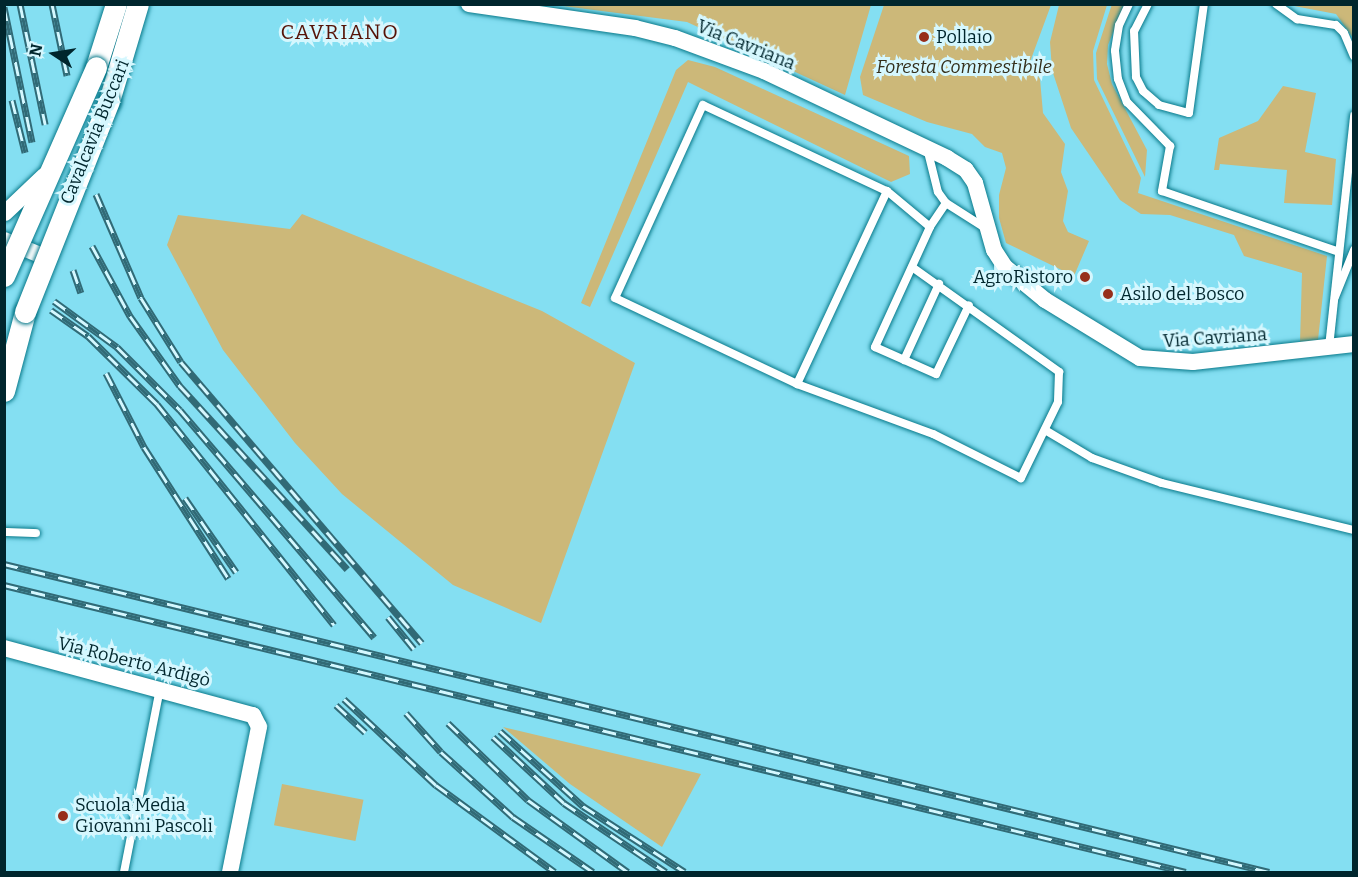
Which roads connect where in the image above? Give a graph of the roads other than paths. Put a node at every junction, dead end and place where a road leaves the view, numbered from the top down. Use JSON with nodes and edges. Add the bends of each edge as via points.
{"nodes":[{"id":1,"x":116,"y":4,"type":"edge"},
{"id":2,"x":138,"y":4,"type":"edge"},
{"id":3,"x":469,"y":4,"type":"edge"},
{"id":4,"x":1129,"y":4,"type":"edge"},
{"id":5,"x":1148,"y":4,"type":"edge"},
{"id":6,"x":1204,"y":4,"type":"edge"},
{"id":7,"x":1276,"y":4,"type":"edge"},
{"id":8,"x":1353,"y":56,"type":"edge"},
{"id":9,"x":1353,"y":115,"type":"edge"},
{"id":10,"x":926,"y":148,"type":"junction"},
{"id":11,"x":52,"y":166,"type":"junction"},
{"id":12,"x":887,"y":191,"type":"junction"},
{"id":13,"x":946,"y":203,"type":"junction"},
{"id":14,"x":4,"y":213,"type":"edge"},
{"id":15,"x":930,"y":227,"type":"junction"},
{"id":16,"x":988,"y":230,"type":"junction"},
{"id":17,"x":10,"y":243,"type":"edge"},
{"id":18,"x":1353,"y":250,"type":"edge"},
{"id":19,"x":1336,"y":251,"type":"junction"},
{"id":20,"x":45,"y":257,"type":"junction"},
{"id":21,"x":912,"y":267,"type":"junction"},
{"id":22,"x":4,"y":276,"type":"edge"},
{"id":23,"x":939,"y":284,"type":"junction"},
{"id":24,"x":1332,"y":303,"type":"junction"},
{"id":25,"x":969,"y":304,"type":"junction"},
{"id":26,"x":1353,"y":344,"type":"edge"},
{"id":27,"x":1329,"y":347,"type":"junction"},
{"id":28,"x":904,"y":360,"type":"junction"},
{"id":29,"x":797,"y":384,"type":"junction"},
{"id":30,"x":4,"y":391,"type":"edge"},
{"id":31,"x":1044,"y":430,"type":"junction"},
{"id":32,"x":1353,"y":530,"type":"edge"},
{"id":33,"x":4,"y":532,"type":"edge"},
{"id":34,"x":36,"y":533,"type":"dead end"},
{"id":35,"x":4,"y":648,"type":"edge"},
{"id":36,"x":160,"y":689,"type":"junction"},
{"id":37,"x":124,"y":873,"type":"edge"},
{"id":38,"x":230,"y":873,"type":"edge"}],
"edges":[{"from":1,"to":11,"type":"street","name":"Cavalcavia Buccari","bridge":true,"via":[[96,67]]},
{"from":2,"to":20,"type":"street","name":"Cavalcavia Buccari","bridge":true,"via":[[109,101]]},
{"from":3,"to":10,"type":"street","name":"Via Cavriana","via":[[635,28],[675,38],[764,71]]},
{"from":4,"to":19,"type":"lane","via":[[1119,25],[1115,51],[1118,80],[1127,102],[1170,146],[1162,191]]},
{"from":5,"to":6,"type":"lane","via":[[1133,38],[1136,77],[1143,91],[1159,105],[1189,113]]},
{"from":7,"to":8,"type":"lane","via":[[1297,20],[1336,25],[1344,33]]},
{"from":9,"to":19,"type":"lane"},
{"from":10,"to":13,"type":"lane","via":[[938,192]]},
{"from":10,"to":16,"type":"street","name":"Via Cavriana","via":[[971,175]]},
{"from":11,"to":14,"type":"street","name":"Cavalcavia Buccari","bridge":true},
{"from":11,"to":17,"type":"street","name":"Cavalcavia Buccari","bridge":true},
{"from":12,"to":15,"type":"lane"},
{"from":12,"to":29,"type":"lane"},
{"from":12,"to":29,"type":"lane","via":[[703,105],[615,298]]},
{"from":13,"to":15,"type":"lane"},
{"from":13,"to":16,"type":"lane"},
{"from":15,"to":21,"type":"lane"},
{"from":16,"to":27,"type":"street","name":"Via Cavriana","via":[[1005,267],[1026,287],[1140,358],[1192,362]]},
{"from":17,"to":20,"type":"street"},
{"from":17,"to":22,"type":"street","name":"Cavalcavia Buccari","bridge":true},
{"from":18,"to":24,"type":"lane"},
{"from":19,"to":24,"type":"lane"},
{"from":20,"to":30,"type":"street","name":"Cavalcavia Buccari","bridge":true,"via":[[25,312]]},
{"from":21,"to":23,"type":"lane"},
{"from":21,"to":28,"type":"lane","via":[[875,347]]},
{"from":23,"to":25,"type":"lane"},
{"from":23,"to":28,"type":"lane"},
{"from":24,"to":27,"type":"lane"},
{"from":25,"to":28,"type":"lane","via":[[936,374]]},
{"from":25,"to":31,"type":"lane","via":[[1059,372],[1058,402]]},
{"from":26,"to":27,"type":"street","name":"Via Cavriana"},
{"from":29,"to":31,"type":"lane","via":[[933,434],[1021,478]]},
{"from":31,"to":32,"type":"lane","via":[[1092,458],[1162,483]]},
{"from":33,"to":34,"type":"lane"},
{"from":35,"to":36,"type":"street","name":"Via Roberto Ardigò"},
{"from":36,"to":37,"type":"lane"},
{"from":36,"to":38,"type":"street","name":"Via Roberto Ardigò","via":[[253,714],[259,727]]}]}
